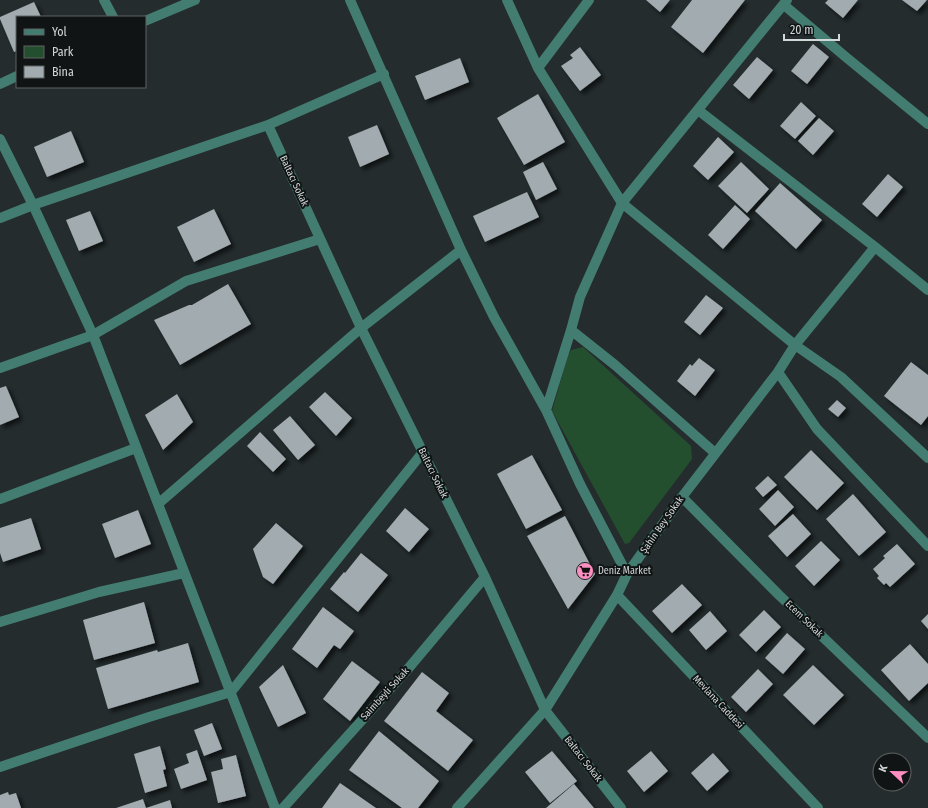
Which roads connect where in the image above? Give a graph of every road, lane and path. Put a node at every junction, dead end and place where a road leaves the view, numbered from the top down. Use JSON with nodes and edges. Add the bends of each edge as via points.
{"nodes":[{"id":1,"x":104,"y":0,"type":"edge"},
{"id":2,"x":195,"y":0,"type":"edge"},
{"id":3,"x":350,"y":0,"type":"edge"},
{"id":4,"x":508,"y":0,"type":"edge"},
{"id":5,"x":589,"y":0,"type":"edge"},
{"id":6,"x":786,"y":2,"type":"edge"},
{"id":7,"x":112,"y":16,"type":"edge"},
{"id":8,"x":146,"y":21,"type":"edge"},
{"id":9,"x":538,"y":68,"type":"junction"},
{"id":10,"x":384,"y":74,"type":"junction"},
{"id":11,"x":16,"y":76,"type":"edge"},
{"id":12,"x":0,"y":84,"type":"edge"},
{"id":13,"x":698,"y":110,"type":"junction"},
{"id":14,"x":928,"y":124,"type":"edge"},
{"id":15,"x":268,"y":125,"type":"junction"},
{"id":16,"x":0,"y":139,"type":"edge"},
{"id":17,"x":622,"y":203,"type":"junction"},
{"id":18,"x":33,"y":205,"type":"junction"},
{"id":19,"x":0,"y":218,"type":"edge"},
{"id":20,"x":320,"y":238,"type":"junction"},
{"id":21,"x":875,"y":247,"type":"junction"},
{"id":22,"x":461,"y":250,"type":"junction"},
{"id":23,"x":928,"y":290,"type":"edge"},
{"id":24,"x":361,"y":328,"type":"junction"},
{"id":25,"x":571,"y":330,"type":"junction"},
{"id":26,"x":93,"y":335,"type":"junction"},
{"id":27,"x":795,"y":345,"type":"junction"},
{"id":28,"x":0,"y":368,"type":"edge"},
{"id":29,"x":778,"y":372,"type":"junction"},
{"id":30,"x":546,"y":410,"type":"junction"},
{"id":31,"x":136,"y":448,"type":"junction"},
{"id":32,"x":423,"y":452,"type":"junction"},
{"id":33,"x":715,"y":453,"type":"junction"},
{"id":34,"x":928,"y":458,"type":"edge"},
{"id":35,"x":682,"y":497,"type":"junction"},
{"id":36,"x":0,"y":499,"type":"edge"},
{"id":37,"x":158,"y":504,"type":"junction"},
{"id":38,"x":928,"y":546,"type":"edge"},
{"id":39,"x":184,"y":573,"type":"junction"},
{"id":40,"x":627,"y":574,"type":"junction"},
{"id":41,"x":485,"y":577,"type":"junction"},
{"id":42,"x":617,"y":595,"type":"junction"},
{"id":43,"x":0,"y":622,"type":"edge"},
{"id":44,"x":231,"y":692,"type":"junction"},
{"id":45,"x":545,"y":710,"type":"junction"},
{"id":46,"x":928,"y":738,"type":"edge"},
{"id":47,"x":0,"y":767,"type":"edge"},
{"id":48,"x":275,"y":808,"type":"edge"},
{"id":49,"x":283,"y":808,"type":"edge"},
{"id":50,"x":457,"y":808,"type":"edge"},
{"id":51,"x":621,"y":808,"type":"edge"},
{"id":52,"x":818,"y":808,"type":"edge"}],
"edges":[{"from":1,"to":7,"type":"street"},
{"from":2,"to":8,"type":"street"},
{"from":3,"to":10,"type":"street"},
{"from":4,"to":9,"type":"street"},
{"from":5,"to":9,"type":"street"},
{"from":6,"to":13,"type":"street"},
{"from":6,"to":14,"type":"street","via":[[846,58]]},
{"from":9,"to":17,"type":"street"},
{"from":10,"to":15,"type":"street"},
{"from":10,"to":22,"type":"street"},
{"from":11,"to":12,"type":"street"},
{"from":13,"to":17,"type":"street"},
{"from":13,"to":21,"type":"street"},
{"from":15,"to":18,"type":"street"},
{"from":15,"to":20,"type":"street","name":"Baltacı Sokak"},
{"from":16,"to":18,"type":"street"},
{"from":17,"to":25,"type":"street","via":[[580,297]]},
{"from":17,"to":27,"type":"street"},
{"from":18,"to":19,"type":"street"},
{"from":18,"to":26,"type":"street"},
{"from":20,"to":24,"type":"street","name":"Baltacı Sokak"},
{"from":20,"to":26,"type":"street","via":[[186,281]]},
{"from":21,"to":23,"type":"street"},
{"from":21,"to":27,"type":"street","name":"Şahin Bey Sokak"},
{"from":22,"to":24,"type":"street"},
{"from":22,"to":30,"type":"street","via":[[494,317]]},
{"from":24,"to":32,"type":"street","name":"Baltacı Sokak"},
{"from":24,"to":37,"type":"street"},
{"from":25,"to":30,"type":"street"},
{"from":25,"to":33,"type":"street"},
{"from":26,"to":28,"type":"street"},
{"from":26,"to":31,"type":"street"},
{"from":27,"to":29,"type":"street","name":"Şahin Bey Sokak"},
{"from":27,"to":34,"type":"street","via":[[841,377]]},
{"from":29,"to":33,"type":"street","name":"Şahin Bey Sokak"},
{"from":29,"to":38,"type":"street","via":[[817,429]]},
{"from":30,"to":40,"type":"street","via":[[580,484]]},
{"from":31,"to":36,"type":"street"},
{"from":31,"to":37,"type":"street"},
{"from":32,"to":41,"type":"street","name":"Baltacı Sokak"},
{"from":32,"to":44,"type":"street"},
{"from":33,"to":35,"type":"street","name":"Şahin Bey Sokak"},
{"from":35,"to":40,"type":"street","name":"Şahin Bey Sokak"},
{"from":35,"to":46,"type":"street","name":"Ecem Sokak","via":[[779,596]]},
{"from":37,"to":39,"type":"street"},
{"from":39,"to":43,"type":"street","via":[[99,592]]},
{"from":39,"to":44,"type":"street"},
{"from":40,"to":42,"type":"street","name":"Şahin Bey Sokak"},
{"from":41,"to":45,"type":"street","name":"Baltacı Sokak"},
{"from":41,"to":49,"type":"street","name":"Saimbeyli Sokak","via":[[407,670]]},
{"from":42,"to":45,"type":"street","name":"Şahin Bey Sokak"},
{"from":42,"to":52,"type":"street","name":"Mevlana Caddesi"},
{"from":44,"to":47,"type":"street"},
{"from":44,"to":48,"type":"street"},
{"from":45,"to":50,"type":"street","name":"Şahin Bey Sokak"},
{"from":45,"to":51,"type":"street","name":"Baltacı Sokak"}]}
